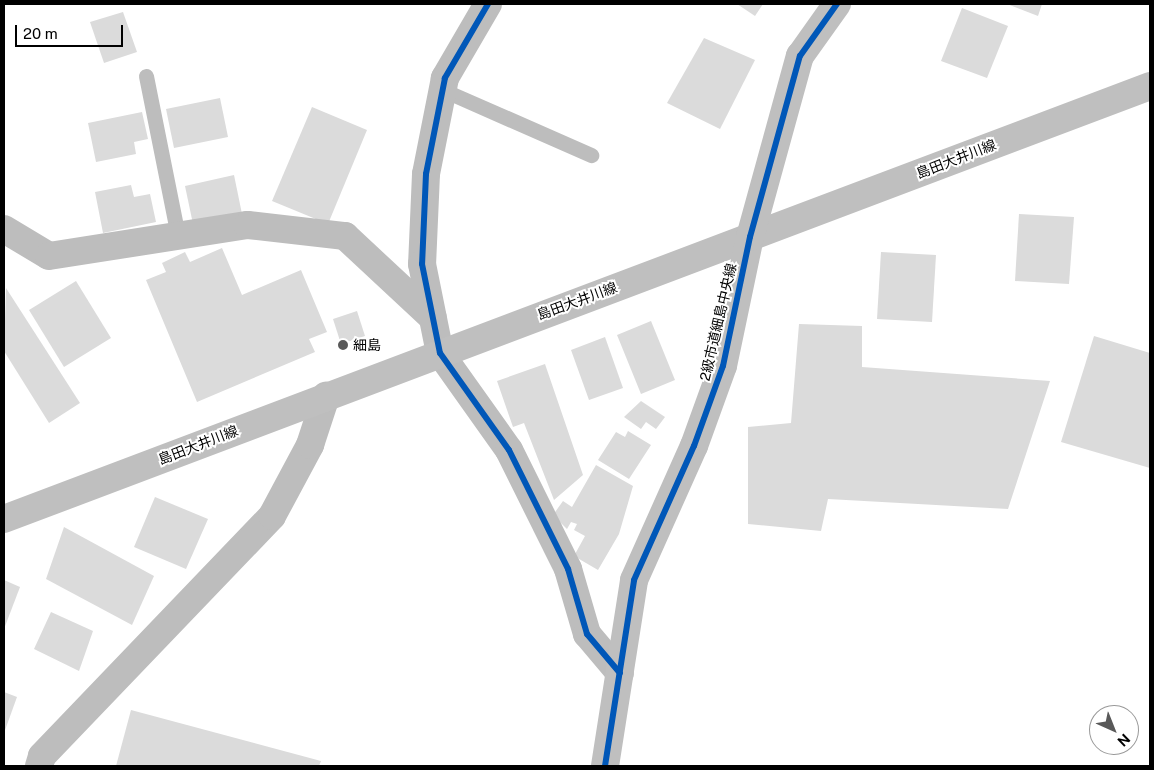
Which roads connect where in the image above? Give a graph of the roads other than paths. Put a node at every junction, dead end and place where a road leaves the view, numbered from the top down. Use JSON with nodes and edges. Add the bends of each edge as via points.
{"nodes":[{"id":1,"x":488,"y":4,"type":"edge"},
{"id":2,"x":837,"y":4,"type":"edge"},
{"id":3,"x":146,"y":76,"type":"dead end"},
{"id":4,"x":1150,"y":86,"type":"edge"},
{"id":5,"x":443,"y":90,"type":"junction"},
{"id":6,"x":591,"y":156,"type":"dead end"},
{"id":7,"x":4,"y":229,"type":"edge"},
{"id":8,"x":178,"y":236,"type":"junction"},
{"id":9,"x":750,"y":237,"type":"junction"},
{"id":10,"x":433,"y":318,"type":"junction"},
{"id":11,"x":440,"y":353,"type":"junction"},
{"id":12,"x":326,"y":396,"type":"junction"},
{"id":13,"x":4,"y":519,"type":"edge"},
{"id":14,"x":620,"y":672,"type":"junction"},
{"id":15,"x":39,"y":766,"type":"edge"},
{"id":16,"x":605,"y":766,"type":"edge"}],
"edges":[{"from":1,"to":5,"type":"street"},
{"from":2,"to":9,"type":"main road","name":"2級市道細島中央線","via":[[800,56]]},
{"from":3,"to":8,"type":"lane"},
{"from":4,"to":9,"type":"main road","name":"島田大井川線"},
{"from":5,"to":6,"type":"lane"},
{"from":5,"to":10,"type":"street","via":[[426,174],[422,264]]},
{"from":7,"to":8,"type":"street","via":[[49,256]]},
{"from":8,"to":10,"type":"street","via":[[248,225],[345,236]]},
{"from":9,"to":11,"type":"main road","name":"島田大井川線"},
{"from":9,"to":14,"type":"main road","name":"2級市道細島中央線","via":[[723,366],[694,446],[634,580]]},
{"from":10,"to":11,"type":"street"},
{"from":11,"to":12,"type":"main road","name":"島田大井川線"},
{"from":11,"to":14,"type":"street","via":[[509,450],[568,569],[587,634]]},
{"from":12,"to":13,"type":"main road","name":"島田大井川線"},
{"from":12,"to":15,"type":"street","via":[[310,445],[272,516],[42,756]]},
{"from":14,"to":16,"type":"main road","name":"2級市道細島中央線"}]}
